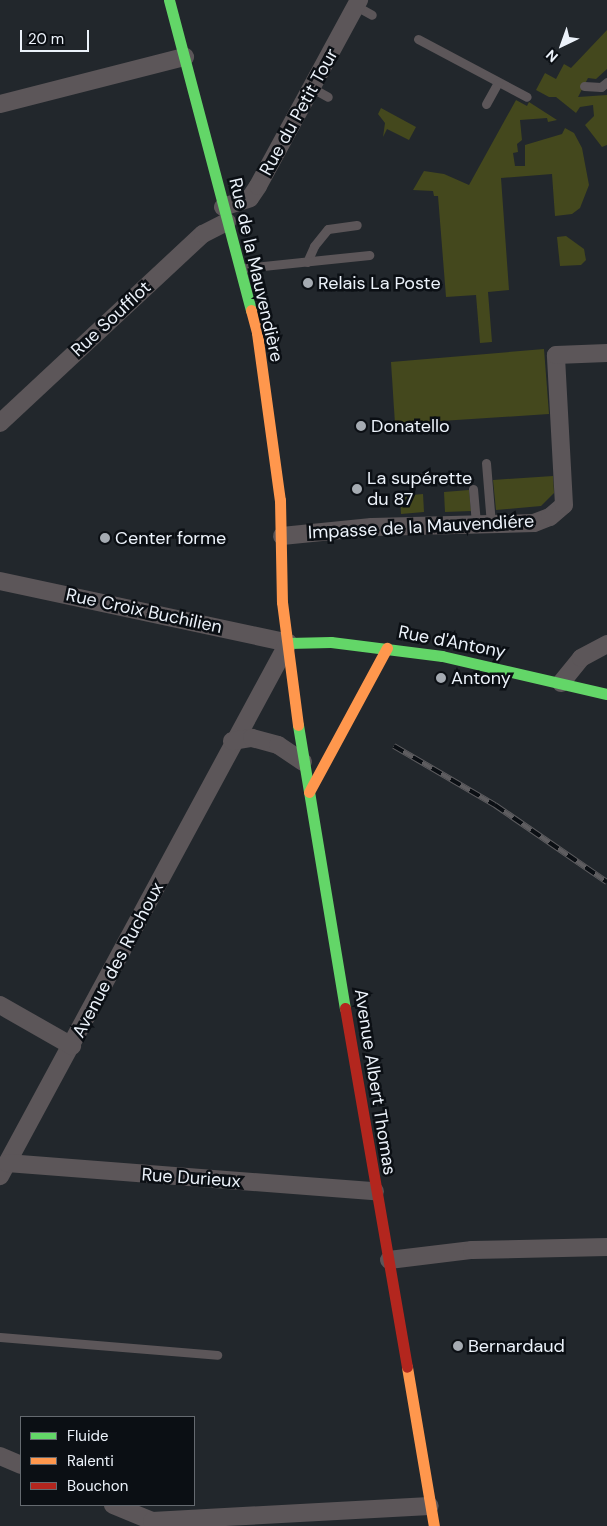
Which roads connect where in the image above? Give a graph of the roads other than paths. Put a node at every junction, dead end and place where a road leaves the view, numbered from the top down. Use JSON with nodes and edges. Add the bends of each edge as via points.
{"nodes":[{"id":1,"x":169,"y":0,"type":"edge"},
{"id":2,"x":357,"y":3,"type":"edge"},
{"id":3,"x":372,"y":15,"type":"dead end"},
{"id":4,"x":418,"y":39,"type":"dead end"},
{"id":5,"x":185,"y":57,"type":"junction"},
{"id":6,"x":498,"y":82,"type":"junction"},
{"id":7,"x":607,"y":82,"type":"edge"},
{"id":8,"x":584,"y":86,"type":"dead end"},
{"id":9,"x":312,"y":88,"type":"junction"},
{"id":10,"x":328,"y":97,"type":"dead end"},
{"id":11,"x":527,"y":97,"type":"dead end"},
{"id":12,"x":0,"y":104,"type":"edge"},
{"id":13,"x":486,"y":104,"type":"dead end"},
{"id":14,"x":225,"y":215,"type":"junction"},
{"id":15,"x":357,"y":225,"type":"dead end"},
{"id":16,"x":369,"y":255,"type":"dead end"},
{"id":17,"x":307,"y":262,"type":"junction"},
{"id":18,"x":240,"y":268,"type":"junction"},
{"id":19,"x":607,"y":353,"type":"edge"},
{"id":20,"x":0,"y":423,"type":"edge"},
{"id":21,"x":486,"y":463,"type":"dead end"},
{"id":22,"x":473,"y":489,"type":"dead end"},
{"id":23,"x":484,"y":524,"type":"junction"},
{"id":24,"x":282,"y":536,"type":"junction"},
{"id":25,"x":0,"y":581,"type":"edge"},
{"id":26,"x":288,"y":643,"type":"junction"},
{"id":27,"x":607,"y":644,"type":"edge"},
{"id":28,"x":386,"y":648,"type":"junction"},
{"id":29,"x":561,"y":683,"type":"junction"},
{"id":30,"x":607,"y":694,"type":"edge"},
{"id":31,"x":232,"y":741,"type":"junction"},
{"id":32,"x":303,"y":762,"type":"junction"},
{"id":33,"x":309,"y":792,"type":"junction"},
{"id":34,"x":0,"y":1005,"type":"edge"},
{"id":35,"x":72,"y":1046,"type":"junction"},
{"id":36,"x":3,"y":1169,"type":"edge"},
{"id":37,"x":375,"y":1192,"type":"junction"},
{"id":38,"x":607,"y":1247,"type":"edge"},
{"id":39,"x":389,"y":1260,"type":"junction"},
{"id":40,"x":0,"y":1337,"type":"edge"},
{"id":41,"x":217,"y":1355,"type":"dead end"},
{"id":42,"x":0,"y":1456,"type":"edge"},
{"id":43,"x":20,"y":1465,"type":"edge"},
{"id":44,"x":115,"y":1506,"type":"edge"},
{"id":45,"x":430,"y":1506,"type":"junction"},
{"id":46,"x":434,"y":1526,"type":"edge"}],
"edges":[{"from":1,"to":5,"type":"street","name":"Rue de la Mauvendière"},
{"from":2,"to":3,"type":"lane"},
{"from":2,"to":9,"type":"street","name":"Rue du Petit Tour"},
{"from":4,"to":6,"type":"lane"},
{"from":5,"to":12,"type":"street"},
{"from":5,"to":14,"type":"street","name":"Rue de la Mauvendière"},
{"from":6,"to":11,"type":"lane"},
{"from":6,"to":13,"type":"lane"},
{"from":7,"to":8,"type":"lane","via":[[601,87]]},
{"from":9,"to":10,"type":"lane"},
{"from":9,"to":14,"type":"street","name":"Rue du Petit Tour","via":[[250,198]]},
{"from":14,"to":18,"type":"street","name":"Rue de la Mauvendière"},
{"from":14,"to":20,"type":"street","name":"Rue Soufflot"},
{"from":15,"to":17,"type":"lane","via":[[328,229],[314,246]]},
{"from":16,"to":17,"type":"lane"},
{"from":17,"to":18,"type":"lane"},
{"from":18,"to":24,"type":"street","name":"Rue de la Mauvendière","via":[[257,333]]},
{"from":19,"to":23,"type":"street","name":"Impasse de la Mauvendiére","via":[[556,355],[564,505],[558,512],[534,523]]},
{"from":21,"to":23,"type":"lane"},
{"from":22,"to":23,"type":"lane"},
{"from":23,"to":24,"type":"street","name":"Impasse de la Mauvendiére","via":[[372,527]]},
{"from":24,"to":26,"type":"street","name":"Rue de la Mauvendière","via":[[282,602]]},
{"from":25,"to":26,"type":"street","name":"Rue Croix Buchilien"},
{"from":26,"to":28,"type":"street","name":"Rue d'Antony","via":[[331,642]]},
{"from":26,"to":31,"type":"street","name":"Avenue des Ruchoux"},
{"from":26,"to":32,"type":"street","name":"Avenue Albert Thomas"},
{"from":27,"to":29,"type":"street","via":[[581,658]]},
{"from":28,"to":29,"type":"street","name":"Rue d'Antony","via":[[442,656]]},
{"from":28,"to":33,"type":"street"},
{"from":29,"to":30,"type":"street","name":"Rue d'Antony"},
{"from":31,"to":32,"type":"street","via":[[252,738],[271,743]]},
{"from":31,"to":35,"type":"street","name":"Avenue des Ruchoux"},
{"from":32,"to":33,"type":"street","name":"Avenue Albert Thomas"},
{"from":33,"to":37,"type":"street","name":"Avenue Albert Thomas"},
{"from":34,"to":35,"type":"street"},
{"from":35,"to":36,"type":"street","name":"Avenue des Ruchoux"},
{"from":36,"to":37,"type":"street","name":"Rue Durieux"},
{"from":37,"to":39,"type":"street","name":"Avenue Albert Thomas"},
{"from":38,"to":39,"type":"street","via":[[472,1250],[428,1258]]},
{"from":39,"to":45,"type":"street","name":"Avenue Albert Thomas"},
{"from":40,"to":41,"type":"lane"},
{"from":42,"to":43,"type":"street"},
{"from":44,"to":45,"type":"street","via":[[152,1522]]},
{"from":45,"to":46,"type":"street","name":"Avenue Albert Thomas"}]}
